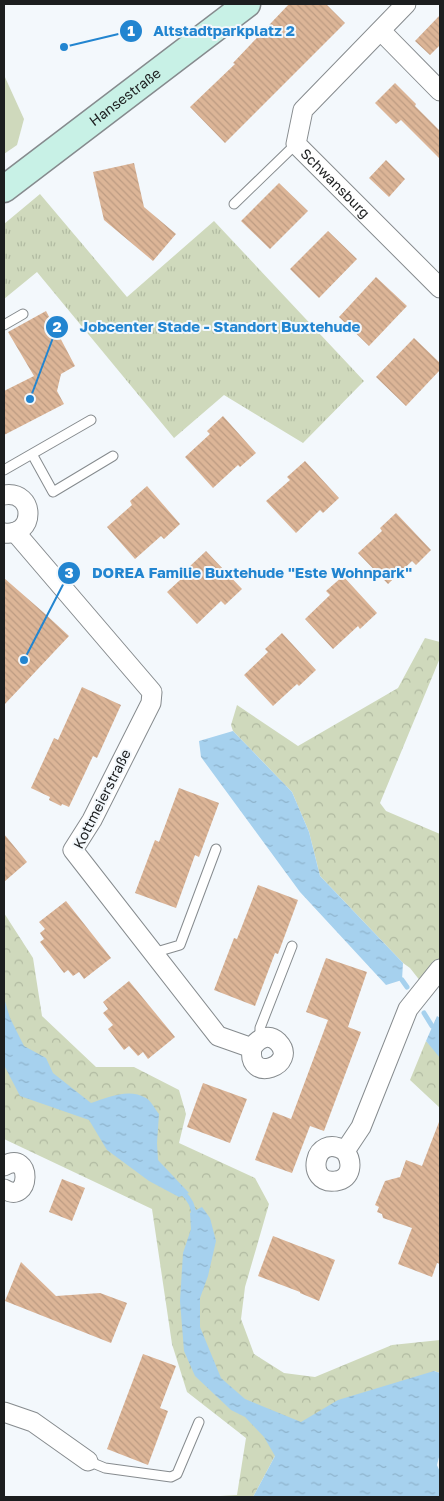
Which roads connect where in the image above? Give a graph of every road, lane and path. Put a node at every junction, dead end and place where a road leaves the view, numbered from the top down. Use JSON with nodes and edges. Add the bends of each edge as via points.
{"nodes":[{"id":1,"x":246,"y":4,"type":"edge"},
{"id":2,"x":406,"y":4,"type":"edge"},
{"id":3,"x":381,"y":31,"type":"junction"},
{"id":4,"x":440,"y":91,"type":"edge"},
{"id":5,"x":296,"y":144,"type":"junction"},
{"id":6,"x":4,"y":189,"type":"edge"},
{"id":7,"x":234,"y":204,"type":"dead end"},
{"id":8,"x":440,"y":288,"type":"edge"},
{"id":9,"x":23,"y":314,"type":"dead end"},
{"id":10,"x":4,"y":325,"type":"edge"},
{"id":11,"x":91,"y":420,"type":"dead end"},
{"id":12,"x":32,"y":454,"type":"junction"},
{"id":13,"x":113,"y":456,"type":"dead end"},
{"id":14,"x":4,"y":470,"type":"edge"},
{"id":15,"x":4,"y":495,"type":"edge"},
{"id":16,"x":10,"y":532,"type":"edge"},
{"id":17,"x":216,"y":849,"type":"dead end"},
{"id":18,"x":292,"y":946,"type":"dead end"},
{"id":19,"x":153,"y":953,"type":"junction"},
{"id":20,"x":440,"y":969,"type":"edge"},
{"id":21,"x":256,"y":1043,"type":"joint"},
{"id":22,"x":345,"y":1151,"type":"dead end"},
{"id":23,"x":4,"y":1166,"type":"edge"},
{"id":24,"x":4,"y":1189,"type":"edge"},
{"id":25,"x":4,"y":1412,"type":"edge"},
{"id":26,"x":199,"y":1422,"type":"dead end"},
{"id":27,"x":88,"y":1461,"type":"joint"}],
"edges":[{"from":1,"to":6,"type":"street","name":"Hansestraße"},
{"from":2,"to":3,"type":"street","name":"Schwansburg"},
{"from":3,"to":4,"type":"street"},
{"from":3,"to":5,"type":"street","name":"Schwansburg","via":[[303,110]]},
{"from":5,"to":7,"type":"lane"},
{"from":5,"to":8,"type":"street","name":"Schwansburg"},
{"from":9,"to":10,"type":"lane"},
{"from":11,"to":12,"type":"lane"},
{"from":12,"to":13,"type":"lane","via":[[53,492]]},
{"from":12,"to":14,"type":"lane"},
{"from":15,"to":16,"type":"street","name":"Kottmeierstraße","via":[[18,497],[27,507],[27,520],[21,529]]},
{"from":16,"to":19,"type":"street","name":"Kottmeierstraße","via":[[152,692],[151,703],[92,820],[73,850]]},
{"from":17,"to":19,"type":"lane","via":[[180,945]]},
{"from":18,"to":21,"type":"lane"},
{"from":19,"to":21,"type":"street","name":"Kottmeierstraße","via":[[218,1036]]},
{"from":20,"to":22,"type":"street","via":[[408,1010],[361,1127]]},
{"from":23,"to":24,"type":"street","via":[[17,1164],[25,1171],[26,1182],[13,1192]]},
{"from":25,"to":27,"type":"street","via":[[33,1422]]},
{"from":26,"to":27,"type":"lane","via":[[177,1474],[171,1477],[105,1468]]}]}
